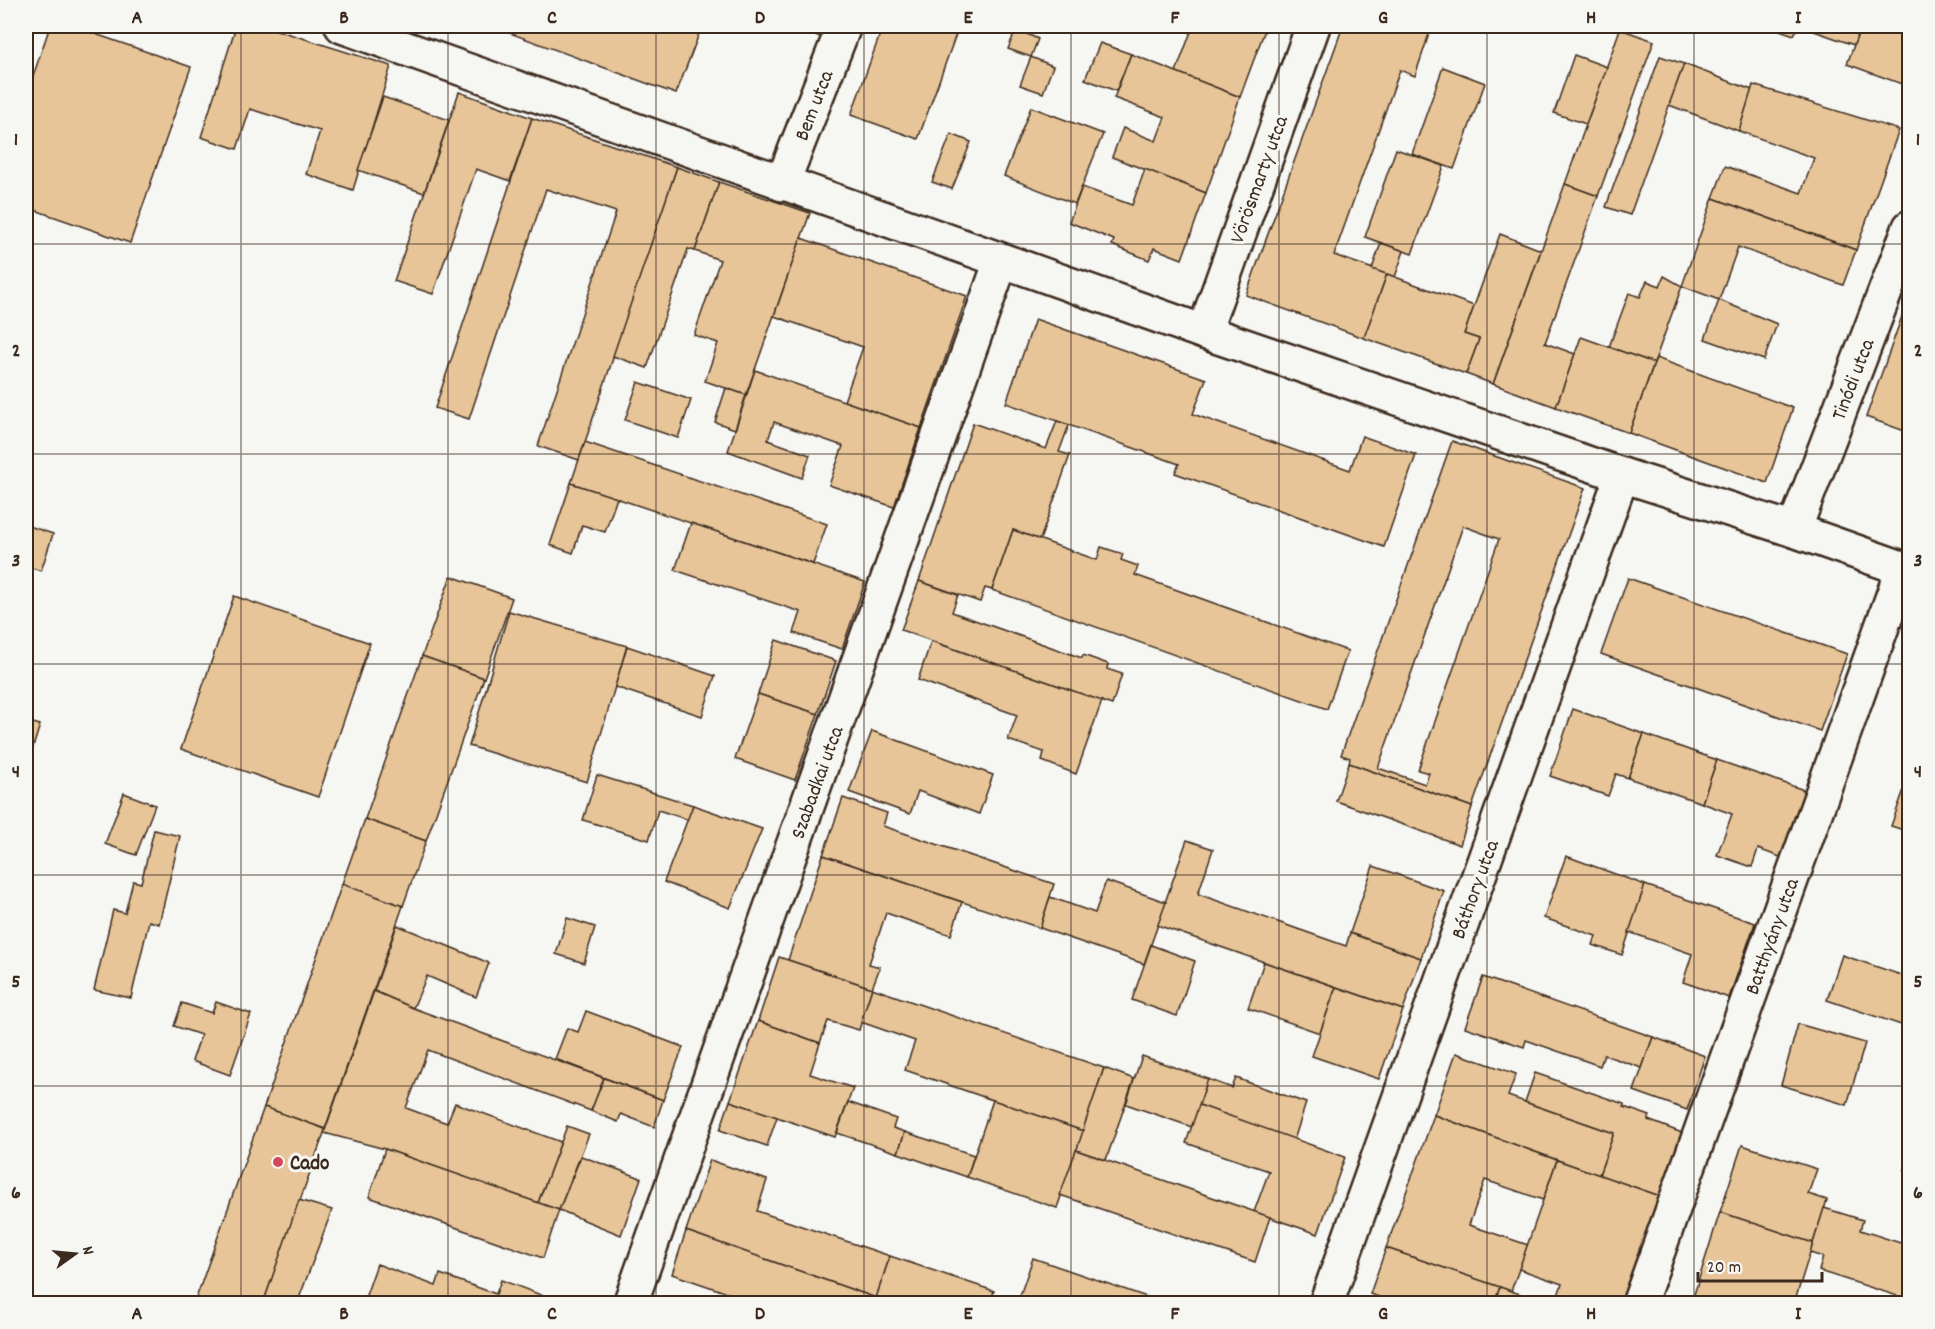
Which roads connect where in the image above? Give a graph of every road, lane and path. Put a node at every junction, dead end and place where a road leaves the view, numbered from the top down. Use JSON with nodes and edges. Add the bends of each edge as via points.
{"nodes":[{"id":1,"x":342,"y":26,"type":"edge"},
{"id":2,"x":844,"y":26,"type":"edge"},
{"id":3,"x":1313,"y":26,"type":"edge"},
{"id":4,"x":402,"y":35,"type":"edge"},
{"id":5,"x":782,"y":184,"type":"junction"},
{"id":6,"x":1910,"y":227,"type":"edge"},
{"id":7,"x":1001,"y":261,"type":"junction"},
{"id":8,"x":1204,"y":332,"type":"junction"},
{"id":9,"x":1622,"y":475,"type":"junction"},
{"id":10,"x":1794,"y":530,"type":"junction"},
{"id":11,"x":1906,"y":570,"type":"edge"},
{"id":12,"x":630,"y":1304,"type":"edge"},
{"id":13,"x":1326,"y":1304,"type":"edge"},
{"id":14,"x":1639,"y":1304,"type":"edge"}],
"edges":[{"from":1,"to":4,"type":"street"},
{"from":2,"to":5,"type":"street","name":"Bem utca"},
{"from":3,"to":8,"type":"street","name":"Vörösmarty utca"},
{"from":4,"to":5,"type":"street"},
{"from":5,"to":7,"type":"street"},
{"from":6,"to":10,"type":"street","name":"Tinódi utca"},
{"from":7,"to":8,"type":"street"},
{"from":7,"to":12,"type":"street","name":"Szabadkai utca"},
{"from":8,"to":9,"type":"street"},
{"from":9,"to":10,"type":"street"},
{"from":9,"to":13,"type":"street","name":"Báthory utca"},
{"from":10,"to":11,"type":"street"},
{"from":11,"to":14,"type":"street","name":"Batthyány utca"}]}
